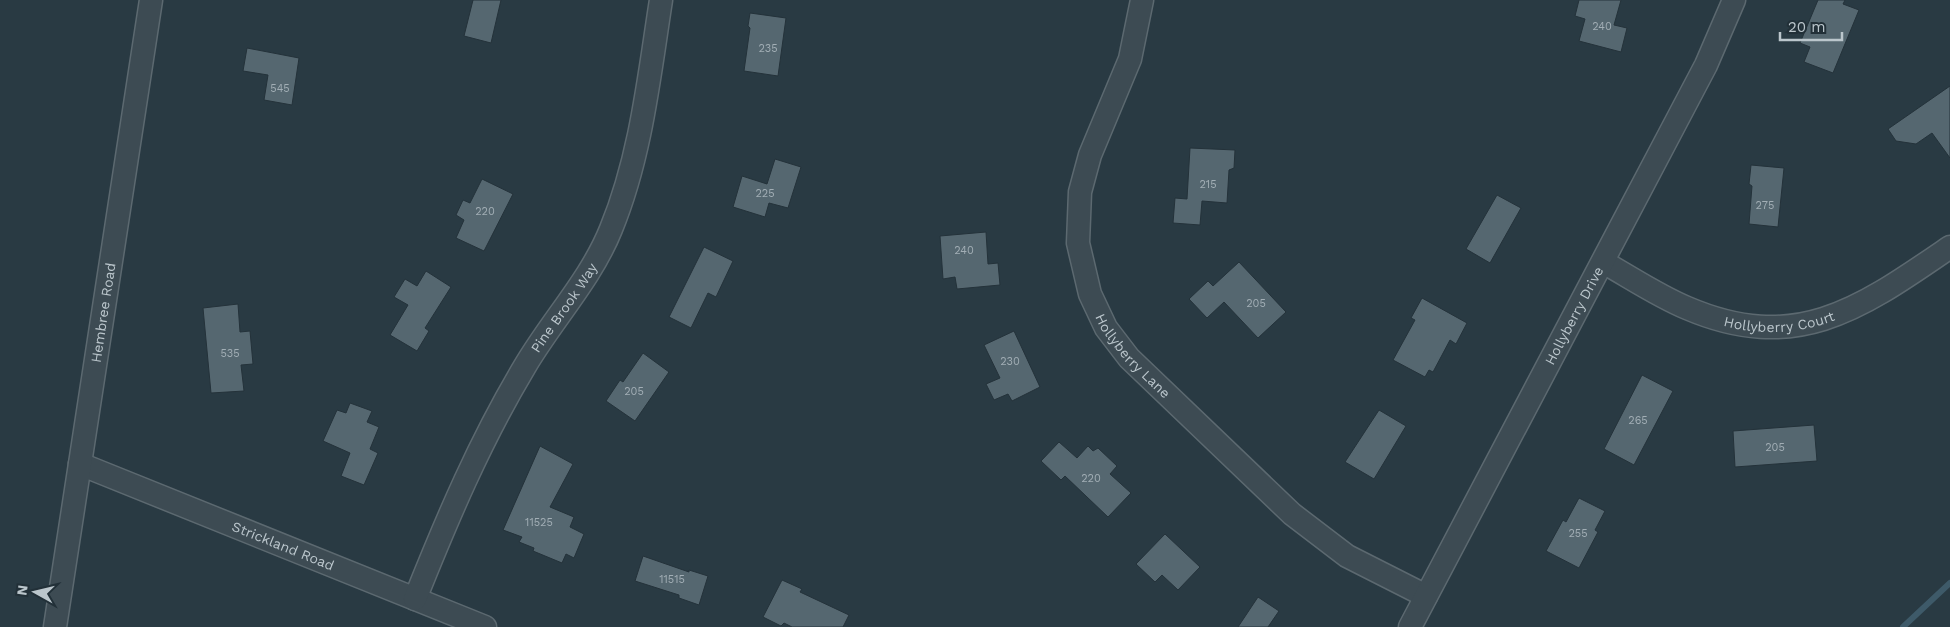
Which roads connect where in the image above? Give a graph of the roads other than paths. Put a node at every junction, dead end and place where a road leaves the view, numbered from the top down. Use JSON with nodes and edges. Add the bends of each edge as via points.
{"nodes":[{"id":1,"x":151,"y":0,"type":"edge"},
{"id":2,"x":661,"y":0,"type":"edge"},
{"id":3,"x":1142,"y":0,"type":"edge"},
{"id":4,"x":1734,"y":0,"type":"edge"},
{"id":5,"x":1950,"y":247,"type":"edge"},
{"id":6,"x":1603,"y":262,"type":"junction"},
{"id":7,"x":80,"y":464,"type":"junction"},
{"id":8,"x":1426,"y":596,"type":"junction"},
{"id":9,"x":416,"y":599,"type":"junction"},
{"id":10,"x":55,"y":627,"type":"edge"},
{"id":11,"x":485,"y":627,"type":"edge"},
{"id":12,"x":1410,"y":627,"type":"edge"}],
"edges":[{"from":1,"to":7,"type":"street","name":"Hembree Road"},
{"from":2,"to":9,"type":"street","name":"Pine Brook Way","via":[[639,136],[624,194],[610,231],[592,267],[525,365],[485,435],[458,492]]},
{"from":3,"to":8,"type":"street","name":"Hollyberry Lane","via":[[1130,59],[1090,155],[1080,192],[1078,243],[1094,302],[1106,328],[1129,358],[1292,514],[1348,556]]},
{"from":4,"to":6,"type":"street","name":"Hollyberry Drive","via":[[1706,65]]},
{"from":5,"to":6,"type":"street","name":"Hollyberry Court","via":[[1881,294],[1844,313],[1818,322],[1787,326],[1759,327],[1729,322],[1686,308]]},
{"from":6,"to":8,"type":"street","name":"Hollyberry Drive"},
{"from":7,"to":9,"type":"street","name":"Strickland Road"},
{"from":7,"to":10,"type":"street","name":"Hembree Road"},
{"from":8,"to":12,"type":"street","name":"Hollyberry Drive"},
{"from":9,"to":11,"type":"street","name":"Strickland Road"}]}
